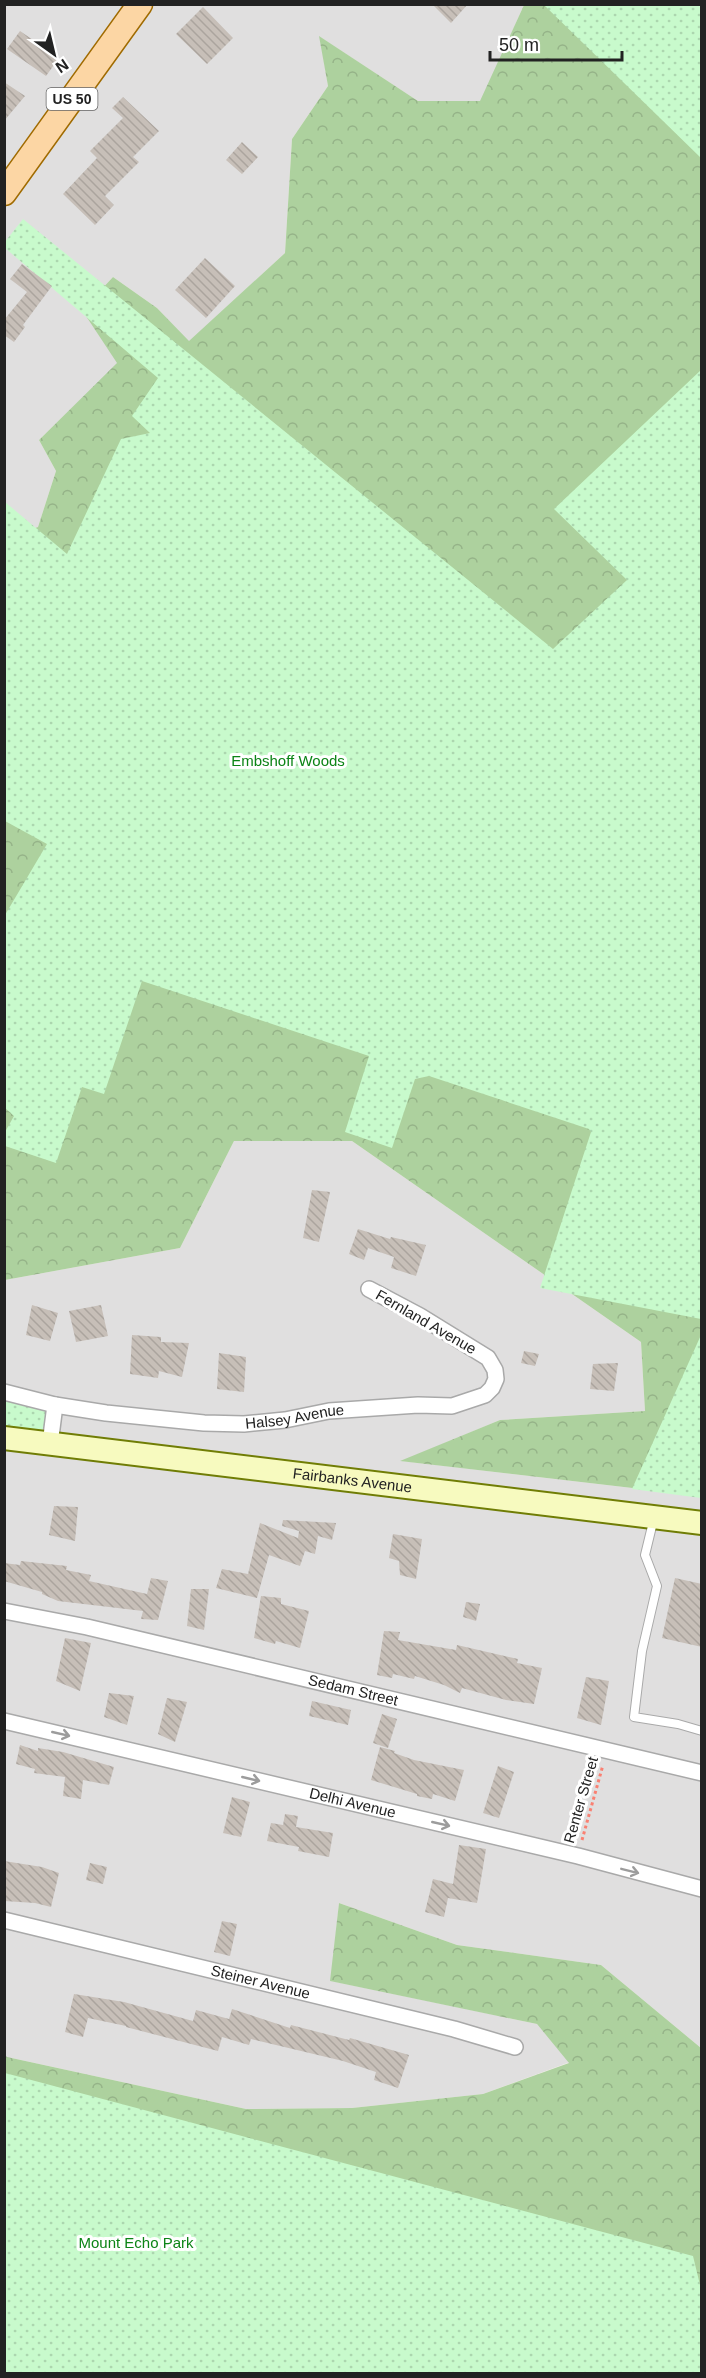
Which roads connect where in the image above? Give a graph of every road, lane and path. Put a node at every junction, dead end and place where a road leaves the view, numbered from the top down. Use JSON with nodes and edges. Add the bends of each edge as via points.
{"nodes":[{"id":1,"x":140,"y":4,"type":"edge"},
{"id":2,"x":4,"y":193,"type":"edge"},
{"id":3,"x":369,"y":1289,"type":"dead end"},
{"id":4,"x":484,"y":1355,"type":"joint"},
{"id":5,"x":4,"y":1392,"type":"edge"},
{"id":6,"x":55,"y":1405,"type":"junction"},
{"id":7,"x":4,"y":1438,"type":"edge"},
{"id":8,"x":50,"y":1443,"type":"junction"},
{"id":9,"x":654,"y":1517,"type":"junction"},
{"id":10,"x":702,"y":1523,"type":"edge"},
{"id":11,"x":4,"y":1611,"type":"edge"},
{"id":12,"x":4,"y":1721,"type":"edge"},
{"id":13,"x":702,"y":1731,"type":"edge"},
{"id":14,"x":608,"y":1750,"type":"junction"},
{"id":15,"x":702,"y":1773,"type":"edge"},
{"id":16,"x":578,"y":1856,"type":"junction"},
{"id":17,"x":702,"y":1889,"type":"edge"},
{"id":18,"x":4,"y":1920,"type":"edge"},
{"id":19,"x":515,"y":2047,"type":"dead end"}],
"edges":[{"from":1,"to":2,"type":"main road","number":"US 50"},
{"from":3,"to":4,"type":"street","name":"Fernland Avenue"},
{"from":4,"to":6,"type":"street","name":"Halsey Avenue","via":[[494,1365],[496,1379],[492,1388],[479,1398],[452,1406],[329,1411],[244,1424],[204,1423]]},
{"from":5,"to":6,"type":"street","name":"Halsey Avenue"},
{"from":6,"to":8,"type":"street"},
{"from":7,"to":8,"type":"street","name":"Fairbanks Avenue"},
{"from":8,"to":9,"type":"street","name":"Fairbanks Avenue"},
{"from":9,"to":10,"type":"street","name":"Fairbanks Avenue"},
{"from":9,"to":13,"type":"lane","via":[[645,1555],[657,1586],[642,1651],[634,1717]]},
{"from":11,"to":14,"type":"street","name":"Sedam Street","via":[[87,1627]]},
{"from":12,"to":16,"type":"street","name":"Delhi Avenue","one_way":true},
{"from":14,"to":15,"type":"street","name":"Sedam Street"},
{"from":14,"to":16,"type":"path","name":"Renter Street"},
{"from":16,"to":17,"type":"street","name":"Delhi Avenue","one_way":true},
{"from":18,"to":19,"type":"street","name":"Steiner Avenue","via":[[443,2026]]}]}
